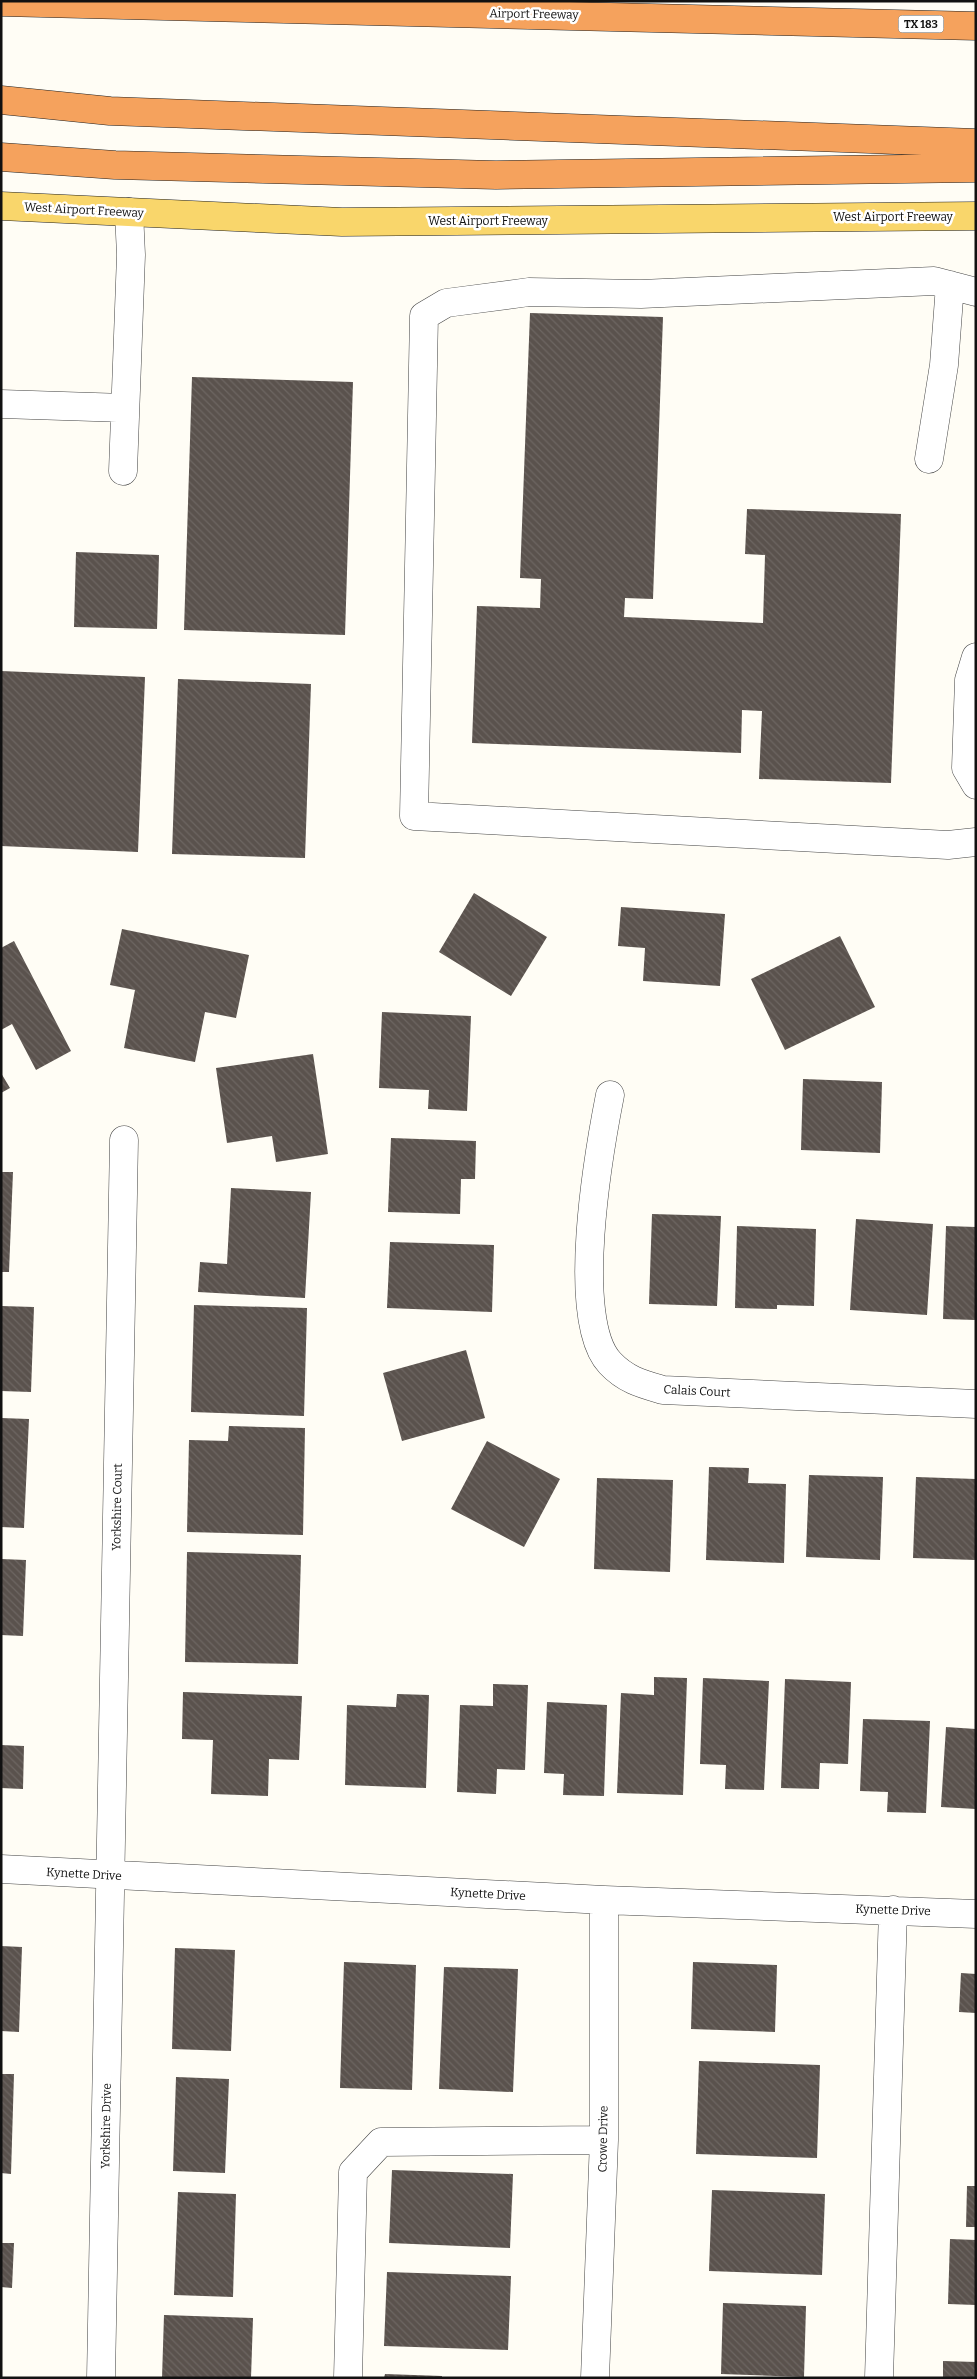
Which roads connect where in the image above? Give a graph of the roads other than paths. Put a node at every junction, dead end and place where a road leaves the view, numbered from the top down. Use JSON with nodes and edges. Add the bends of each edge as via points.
{"nodes":[{"id":1,"x":1,"y":2,"type":"edge"},
{"id":2,"x":976,"y":26,"type":"edge"},
{"id":3,"x":1,"y":100,"type":"edge"},
{"id":4,"x":976,"y":143,"type":"edge"},
{"id":5,"x":1,"y":157,"type":"edge"},
{"id":6,"x":976,"y":168,"type":"edge"},
{"id":7,"x":1,"y":206,"type":"edge"},
{"id":8,"x":129,"y":212,"type":"junction"},
{"id":9,"x":976,"y":216,"type":"edge"},
{"id":10,"x":950,"y":285,"type":"junction"},
{"id":11,"x":976,"y":292,"type":"edge"},
{"id":12,"x":1,"y":404,"type":"edge"},
{"id":13,"x":125,"y":408,"type":"junction"},
{"id":14,"x":929,"y":459,"type":"dead end"},
{"id":15,"x":123,"y":471,"type":"dead end"},
{"id":16,"x":976,"y":656,"type":"edge"},
{"id":17,"x":976,"y":785,"type":"edge"},
{"id":18,"x":976,"y":842,"type":"edge"},
{"id":19,"x":610,"y":1095,"type":"dead end"},
{"id":20,"x":124,"y":1140,"type":"dead end"},
{"id":21,"x":976,"y":1404,"type":"edge"},
{"id":22,"x":1,"y":1870,"type":"edge"},
{"id":23,"x":110,"y":1875,"type":"junction"},
{"id":24,"x":604,"y":1900,"type":"junction"},
{"id":25,"x":893,"y":1910,"type":"junction"},
{"id":26,"x":976,"y":1914,"type":"edge"},
{"id":27,"x":604,"y":2140,"type":"junction"},
{"id":28,"x":101,"y":2378,"type":"edge"},
{"id":29,"x":348,"y":2378,"type":"edge"},
{"id":30,"x":595,"y":2378,"type":"edge"},
{"id":31,"x":879,"y":2378,"type":"edge"}],
"edges":[{"from":1,"to":2,"type":"highway","name":"Airport Freeway","number":"TX 183"},
{"from":3,"to":4,"type":"highway","via":[[110,111]]},
{"from":5,"to":6,"type":"highway","via":[[115,165],[496,175]]},
{"from":7,"to":8,"type":"main road","name":"West Airport Freeway"},
{"from":8,"to":9,"type":"main road","name":"West Airport Freeway","via":[[342,222]]},
{"from":8,"to":13,"type":"street","via":[[131,255]]},
{"from":10,"to":11,"type":"street"},
{"from":10,"to":14,"type":"street","via":[[944,364]]},
{"from":10,"to":18,"type":"street","via":[[934,281],[641,294],[529,292],[446,303],[424,316],[414,816],[948,845]]},
{"from":12,"to":13,"type":"street"},
{"from":13,"to":15,"type":"street"},
{"from":16,"to":17,"type":"street","via":[[969,680],[966,768]]},
{"from":19,"to":21,"type":"street","name":"Calais Court","via":[[598,1158],[588,1277],[594,1331],[609,1362],[632,1382],[663,1390]]},
{"from":20,"to":23,"type":"street","name":"Yorkshire Court"},
{"from":22,"to":23,"type":"street","name":"Kynette Drive"},
{"from":23,"to":24,"type":"street","name":"Kynette Drive"},
{"from":23,"to":28,"type":"street","name":"Yorkshire Drive"},
{"from":24,"to":25,"type":"street","name":"Kynette Drive"},
{"from":24,"to":27,"type":"street","name":"Crowe Drive"},
{"from":25,"to":26,"type":"street","name":"Kynette Drive"},
{"from":25,"to":31,"type":"street"},
{"from":27,"to":29,"type":"street","via":[[381,2142],[353,2172]]},
{"from":27,"to":30,"type":"street","name":"Crowe Drive"}]}
